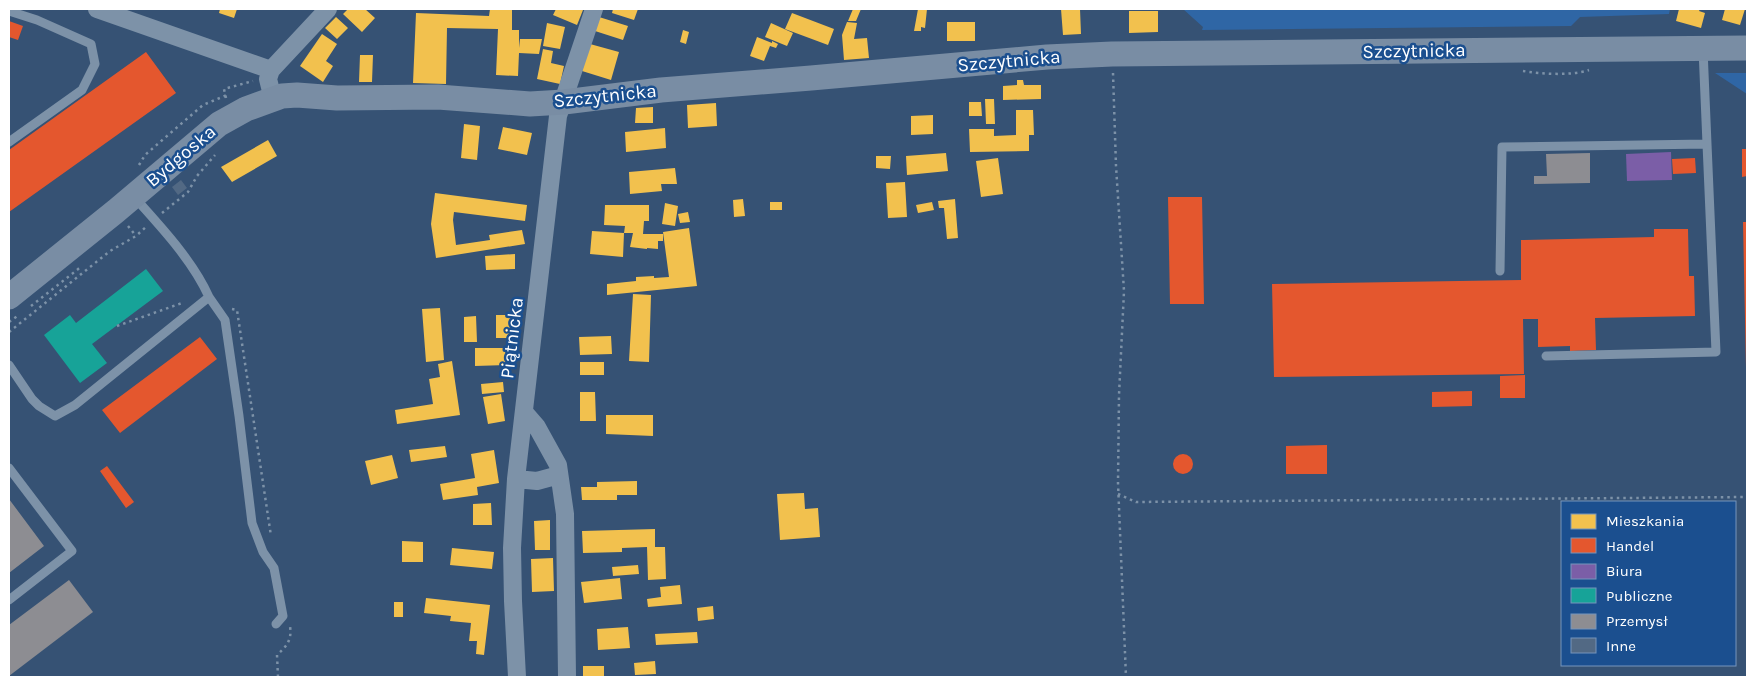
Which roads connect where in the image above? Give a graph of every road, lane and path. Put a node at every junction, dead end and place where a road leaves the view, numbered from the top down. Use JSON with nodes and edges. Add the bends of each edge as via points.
{"nodes":[{"id":1,"x":98,"y":9,"type":"edge"},
{"id":2,"x":328,"y":9,"type":"edge"},
{"id":3,"x":594,"y":9,"type":"edge"},
{"id":4,"x":9,"y":11,"type":"edge"},
{"id":5,"x":1702,"y":48,"type":"junction"},
{"id":6,"x":1747,"y":48,"type":"edge"},
{"id":7,"x":1112,"y":54,"type":"junction"},
{"id":8,"x":271,"y":70,"type":"junction"},
{"id":9,"x":273,"y":99,"type":"junction"},
{"id":10,"x":564,"y":102,"type":"junction"},
{"id":11,"x":9,"y":142,"type":"edge"},
{"id":12,"x":1707,"y":144,"type":"junction"},
{"id":13,"x":215,"y":150,"type":"dead end"},
{"id":14,"x":134,"y":196,"type":"junction"},
{"id":15,"x":155,"y":220,"type":"junction"},
{"id":16,"x":1500,"y":271,"type":"dead end"},
{"id":17,"x":9,"y":297,"type":"edge"},
{"id":18,"x":210,"y":297,"type":"junction"},
{"id":19,"x":9,"y":332,"type":"edge"},
{"id":20,"x":1546,"y":356,"type":"dead end"},
{"id":21,"x":9,"y":365,"type":"edge"},
{"id":22,"x":524,"y":412,"type":"junction"},
{"id":23,"x":9,"y":468,"type":"edge"},
{"id":24,"x":559,"y":475,"type":"junction"},
{"id":25,"x":516,"y":479,"type":"junction"},
{"id":26,"x":1118,"y":494,"type":"junction"},
{"id":27,"x":1747,"y":497,"type":"edge"},
{"id":28,"x":9,"y":600,"type":"edge"},
{"id":29,"x":276,"y":624,"type":"dead end"},
{"id":30,"x":517,"y":677,"type":"edge"},
{"id":31,"x":567,"y":677,"type":"edge"},
{"id":32,"x":1126,"y":677,"type":"edge"}],
"edges":[{"from":1,"to":8,"type":"street"},
{"from":2,"to":8,"type":"street"},
{"from":3,"to":10,"type":"street","name":"Piątnicka"},
{"from":4,"to":11,"type":"lane","via":[[91,44],[95,64],[82,90]]},
{"from":5,"to":6,"type":"street","name":"Szczytnicka"},
{"from":5,"to":7,"type":"street","name":"Szczytnicka"},
{"from":5,"to":12,"type":"lane"},
{"from":7,"to":10,"type":"street","name":"Szczytnicka","via":[[660,90]]},
{"from":7,"to":26,"type":"path","via":[[1124,291]]},
{"from":8,"to":9,"type":"street","via":[[268,79]]},
{"from":9,"to":10,"type":"street","name":"Szczytnicka","via":[[296,95],[438,97],[530,104]]},
{"from":9,"to":14,"type":"street","name":"Bydgoska","via":[[219,124]]},
{"from":10,"to":22,"type":"street","name":"Piątnicka","via":[[558,116]]},
{"from":12,"to":16,"type":"lane","via":[[1502,147]]},
{"from":12,"to":20,"type":"lane","via":[[1716,352]]},
{"from":13,"to":15,"type":"path","via":[[215,155],[188,192]]},
{"from":14,"to":15,"type":"lane"},
{"from":14,"to":17,"type":"street","name":"Bydgoska"},
{"from":15,"to":18,"type":"lane","via":[[196,272]]},
{"from":15,"to":19,"type":"path","via":[[110,251]]},
{"from":18,"to":21,"type":"lane","via":[[75,405],[55,416],[32,399]]},
{"from":18,"to":29,"type":"lane","via":[[224,320],[252,523],[263,552],[274,568],[283,616]]},
{"from":22,"to":24,"type":"street","via":[[552,452]]},
{"from":22,"to":25,"type":"street","name":"Piątnicka"},
{"from":23,"to":28,"type":"lane","via":[[72,551]]},
{"from":24,"to":25,"type":"street","via":[[537,482]]},
{"from":24,"to":31,"type":"street","via":[[566,514]]},
{"from":25,"to":30,"type":"street","name":"Piątnicka","via":[[512,600]]},
{"from":26,"to":27,"type":"path","via":[[1136,502]]},
{"from":26,"to":32,"type":"path"}]}
